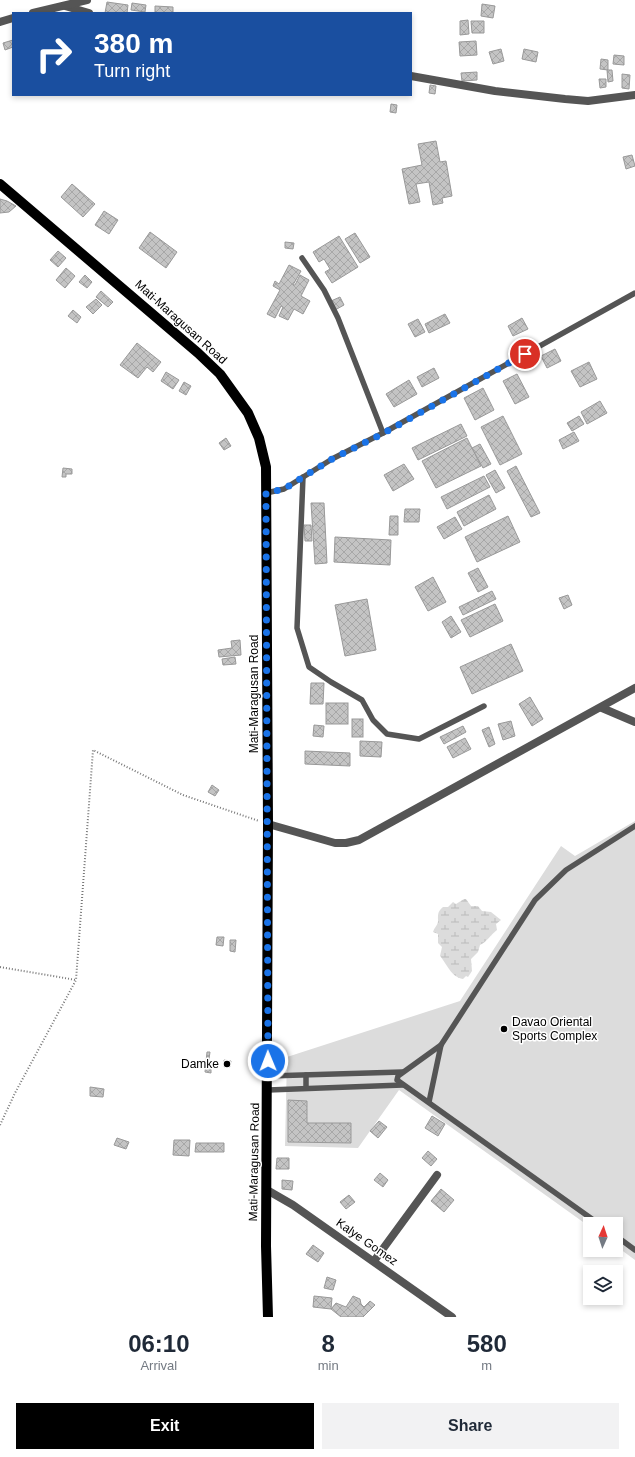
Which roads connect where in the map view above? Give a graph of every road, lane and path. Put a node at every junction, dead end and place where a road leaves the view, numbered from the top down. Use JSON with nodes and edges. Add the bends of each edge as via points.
{"nodes":[{"id":1,"x":87,"y":0,"type":"edge"},
{"id":2,"x":62,"y":6,"type":"junction"},
{"id":3,"x":37,"y":12,"type":"edge"},
{"id":4,"x":85,"y":12,"type":"edge"},
{"id":5,"x":12,"y":18,"type":"edge"},
{"id":6,"x":0,"y":22,"type":"edge"},
{"id":7,"x":412,"y":76,"type":"edge"},
{"id":8,"x":635,"y":96,"type":"edge"},
{"id":9,"x":0,"y":184,"type":"edge"},
{"id":10,"x":302,"y":258,"type":"dead end"},
{"id":11,"x":635,"y":293,"type":"edge"},
{"id":12,"x":384,"y":433,"type":"junction"},
{"id":13,"x":303,"y":477,"type":"junction"},
{"id":14,"x":266,"y":493,"type":"junction"},
{"id":15,"x":635,"y":688,"type":"edge"},
{"id":16,"x":484,"y":706,"type":"dead end"},
{"id":17,"x":602,"y":708,"type":"junction"},
{"id":18,"x":635,"y":722,"type":"edge"},
{"id":19,"x":268,"y":824,"type":"junction"},
{"id":20,"x":635,"y":826,"type":"edge"},
{"id":21,"x":0,"y":966,"type":"edge"},
{"id":22,"x":76,"y":980,"type":"junction"},
{"id":23,"x":441,"y":1045,"type":"junction"},
{"id":24,"x":403,"y":1072,"type":"junction"},
{"id":25,"x":306,"y":1075,"type":"junction"},
{"id":26,"x":268,"y":1076,"type":"junction"},
{"id":27,"x":404,"y":1085,"type":"junction"},
{"id":28,"x":306,"y":1088,"type":"junction"},
{"id":29,"x":268,"y":1090,"type":"junction"},
{"id":30,"x":429,"y":1102,"type":"junction"},
{"id":31,"x":0,"y":1125,"type":"edge"},
{"id":32,"x":437,"y":1175,"type":"dead end"},
{"id":33,"x":267,"y":1190,"type":"junction"},
{"id":34,"x":589,"y":1217,"type":"edge"},
{"id":35,"x":623,"y":1241,"type":"edge"},
{"id":36,"x":635,"y":1250,"type":"edge"},
{"id":37,"x":374,"y":1261,"type":"junction"},
{"id":38,"x":268,"y":1317,"type":"edge"},
{"id":39,"x":452,"y":1317,"type":"edge"}],
"edges":[{"from":1,"to":2,"type":"street"},
{"from":2,"to":3,"type":"street"},
{"from":2,"to":4,"type":"street"},
{"from":5,"to":6,"type":"street"},
{"from":7,"to":8,"type":"street","via":[[495,91],[565,99],[588,101]]},
{"from":9,"to":14,"type":"main road","name":"Mati-Maragusan Road","via":[[168,326],[220,374],[248,413],[259,438],[266,467]]},
{"from":10,"to":12,"type":"lane","via":[[324,290],[338,318]]},
{"from":11,"to":12,"type":"lane"},
{"from":12,"to":13,"type":"lane"},
{"from":13,"to":14,"type":"lane","via":[[284,489]]},
{"from":13,"to":16,"type":"lane","via":[[297,628],[309,667],[362,700],[373,720],[387,734],[419,739]]},
{"from":14,"to":19,"type":"main road","name":"Mati-Maragusan Road"},
{"from":15,"to":17,"type":"street"},
{"from":17,"to":18,"type":"street"},
{"from":17,"to":19,"type":"street","via":[[359,840],[335,843]]},
{"from":19,"to":22,"type":"path","via":[[183,796],[93,750]]},
{"from":19,"to":26,"type":"main road","name":"Mati-Maragusan Road"},
{"from":20,"to":23,"type":"lane","via":[[566,870],[535,900]]},
{"from":21,"to":22,"type":"path"},
{"from":22,"to":31,"type":"path"},
{"from":23,"to":24,"type":"lane"},
{"from":23,"to":30,"type":"lane"},
{"from":24,"to":25,"type":"lane"},
{"from":24,"to":27,"type":"lane","via":[[396,1078]]},
{"from":25,"to":26,"type":"lane"},
{"from":25,"to":28,"type":"lane"},
{"from":26,"to":29,"type":"main road","name":"Mati-Maragusan Road"},
{"from":27,"to":28,"type":"lane"},
{"from":27,"to":30,"type":"lane"},
{"from":28,"to":29,"type":"lane"},
{"from":29,"to":33,"type":"main road","name":"Mati-Maragusan Road"},
{"from":30,"to":34,"type":"lane"},
{"from":32,"to":37,"type":"street"},
{"from":33,"to":37,"type":"street","name":"Kalye Gomez"},
{"from":33,"to":38,"type":"main road","name":"Mati-Maragusan Road"},
{"from":35,"to":36,"type":"lane"},
{"from":37,"to":39,"type":"street","name":"Kalye Gomez"}]}
